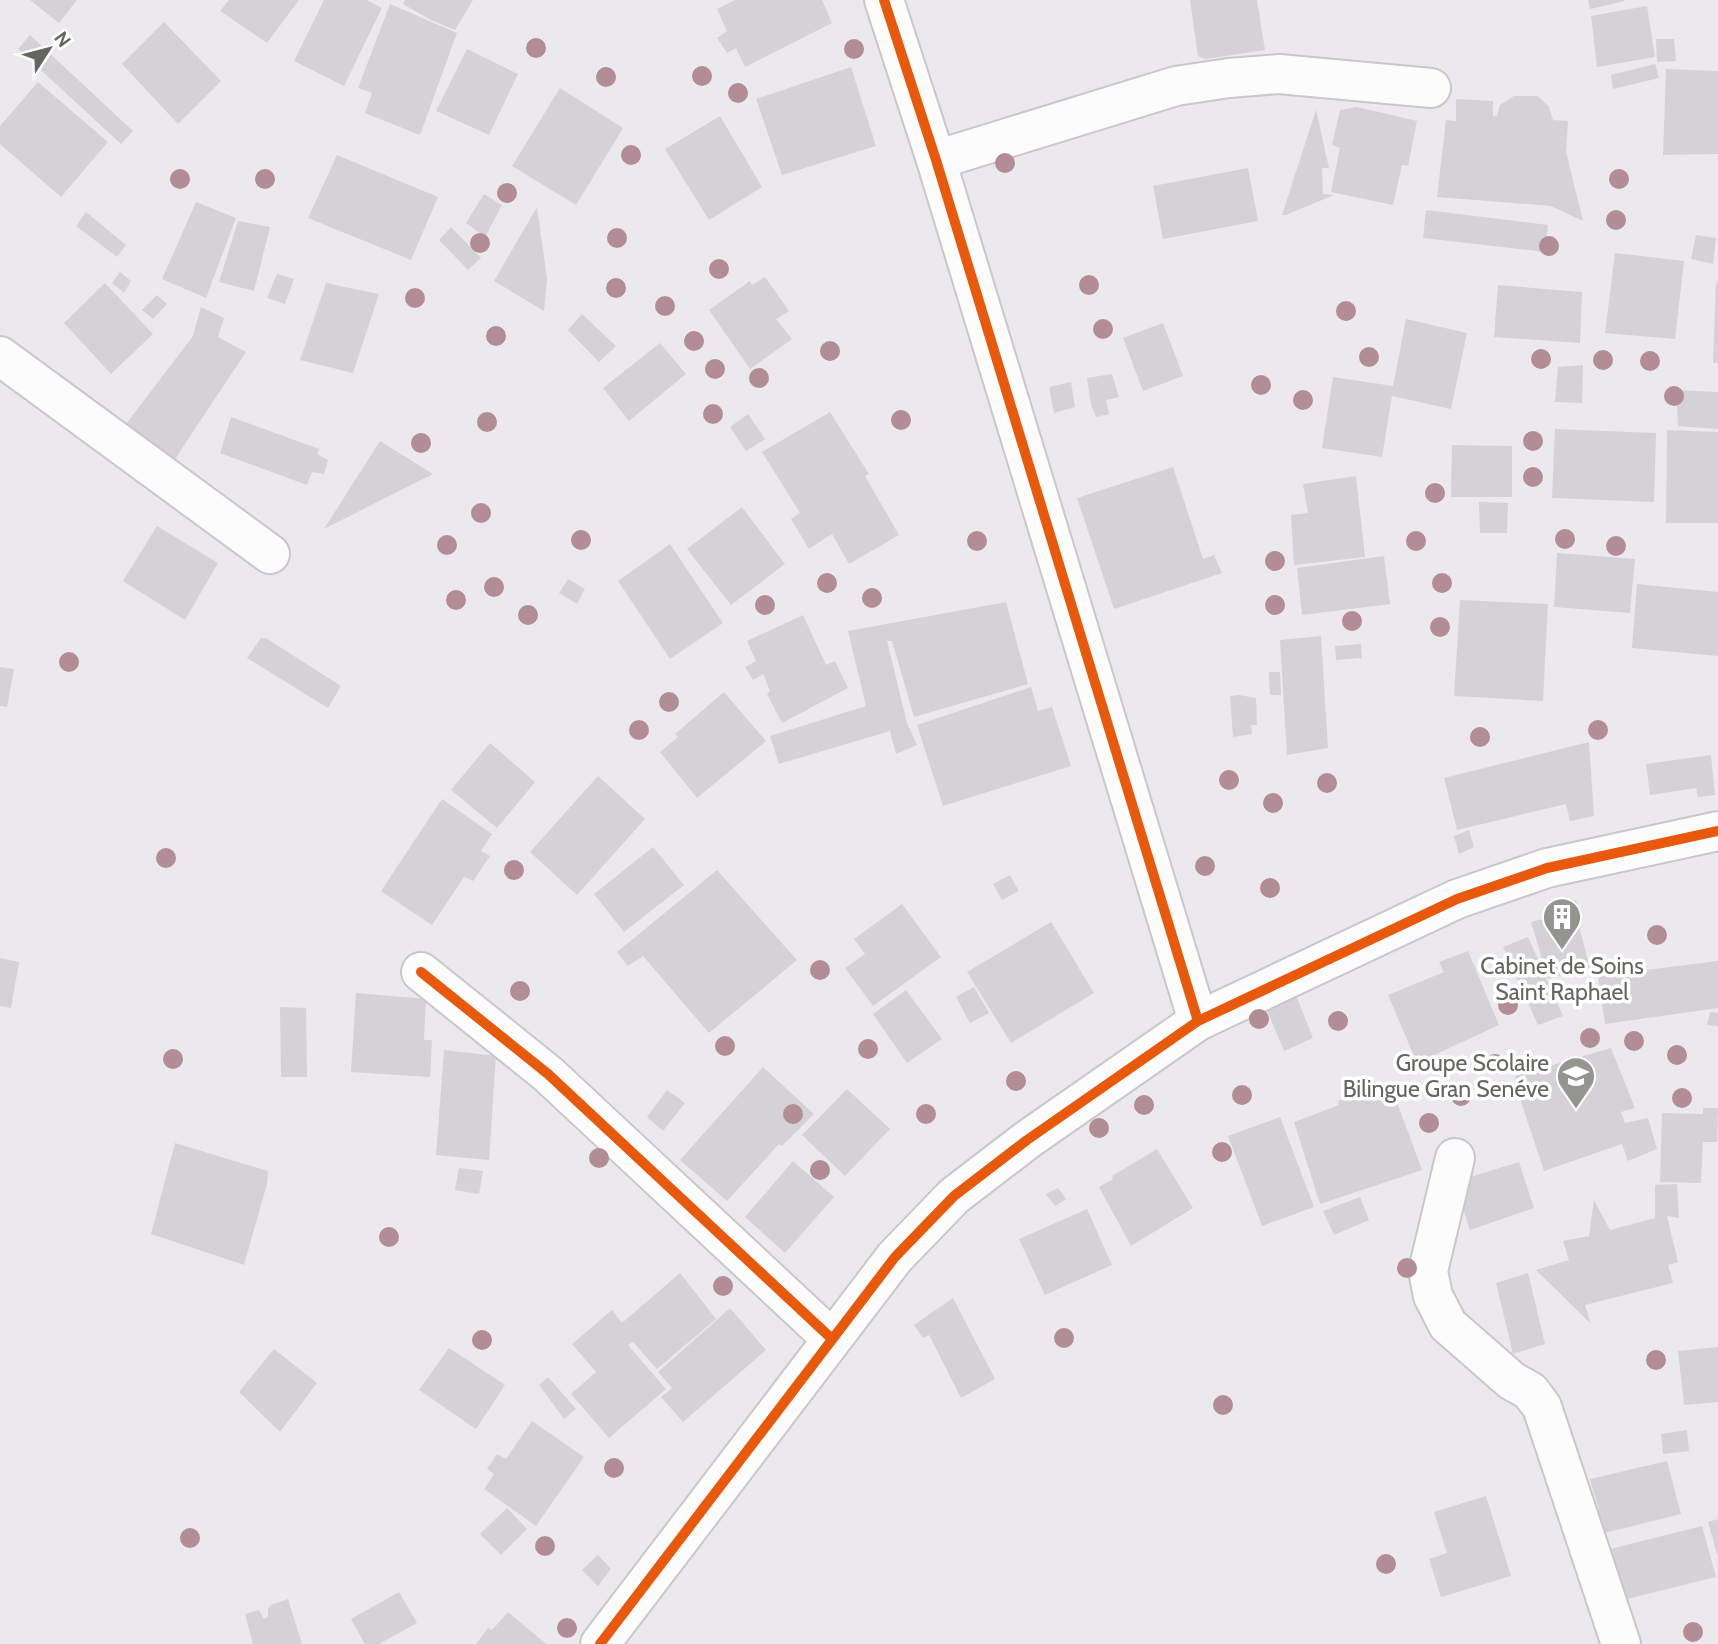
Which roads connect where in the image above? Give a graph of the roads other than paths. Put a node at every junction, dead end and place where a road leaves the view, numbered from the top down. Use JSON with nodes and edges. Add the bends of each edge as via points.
{"nodes":[{"id":1,"x":884,"y":0,"type":"edge"},
{"id":2,"x":1431,"y":88,"type":"dead end"},
{"id":3,"x":936,"y":160,"type":"junction"},
{"id":4,"x":0,"y":356,"type":"edge"},
{"id":5,"x":270,"y":554,"type":"dead end"},
{"id":6,"x":1718,"y":831,"type":"edge"},
{"id":7,"x":421,"y":972,"type":"dead end"},
{"id":8,"x":1198,"y":1021,"type":"junction"},
{"id":9,"x":1454,"y":1158,"type":"dead end"},
{"id":10,"x":832,"y":1339,"type":"junction"},
{"id":11,"x":600,"y":1644,"type":"edge"},
{"id":12,"x":1622,"y":1644,"type":"edge"}],
"edges":[{"from":1,"to":3,"type":"street"},
{"from":2,"to":3,"type":"street","via":[[1279,74],[1202,82]]},
{"from":3,"to":8,"type":"street"},
{"from":4,"to":5,"type":"street"},
{"from":6,"to":8,"type":"street","via":[[1547,868],[1457,899]]},
{"from":7,"to":10,"type":"street","via":[[548,1074]]},
{"from":8,"to":10,"type":"street","via":[[954,1196],[895,1257]]},
{"from":9,"to":12,"type":"street","via":[[1428,1272],[1433,1296],[1448,1325],[1530,1391],[1542,1407]]},
{"from":10,"to":11,"type":"street"}]}
